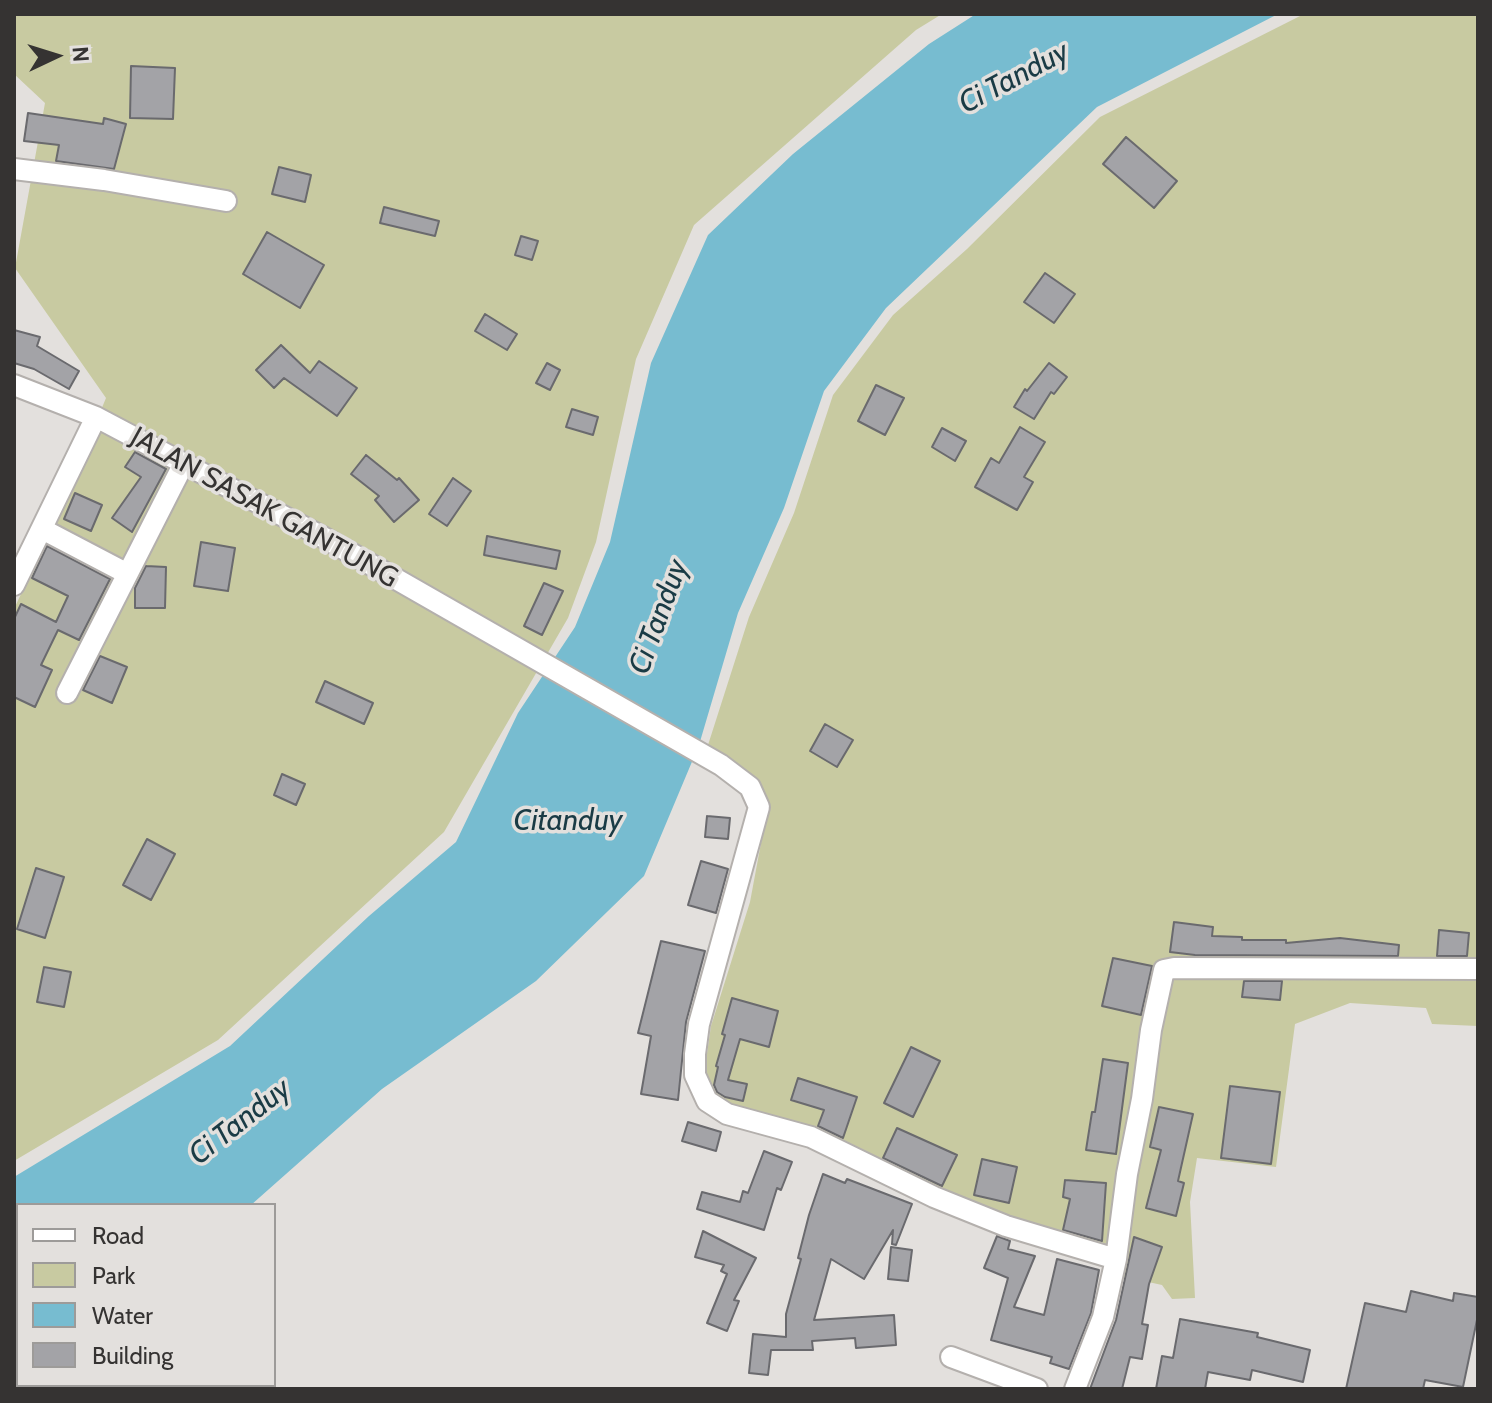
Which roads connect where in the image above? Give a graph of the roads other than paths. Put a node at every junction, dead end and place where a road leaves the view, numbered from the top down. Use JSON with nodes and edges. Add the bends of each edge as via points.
{"nodes":[{"id":1,"x":14,"y":169,"type":"edge"},
{"id":2,"x":226,"y":201,"type":"dead end"},
{"id":3,"x":14,"y":385,"type":"edge"},
{"id":4,"x":96,"y":417,"type":"junction"},
{"id":5,"x":184,"y":463,"type":"junction"},
{"id":6,"x":42,"y":529,"type":"junction"},
{"id":7,"x":126,"y":573,"type":"junction"},
{"id":8,"x":14,"y":585,"type":"edge"},
{"id":9,"x":67,"y":693,"type":"dead end"},
{"id":10,"x":1478,"y":969,"type":"edge"},
{"id":11,"x":1116,"y":1259,"type":"junction"},
{"id":12,"x":951,"y":1357,"type":"dead end"},
{"id":13,"x":1037,"y":1389,"type":"edge"},
{"id":14,"x":1075,"y":1389,"type":"edge"}],
"edges":[{"from":1,"to":2,"type":"street"},
{"from":3,"to":4,"type":"street","name":"JALAN SASAK GANTUNG"},
{"from":4,"to":5,"type":"street","name":"JALAN SASAK GANTUNG"},
{"from":4,"to":6,"type":"street"},
{"from":5,"to":7,"type":"street"},
{"from":5,"to":11,"type":"street","name":"JALAN SASAK GANTUNG","via":[[508,643],[721,765],[750,787],[759,807],[699,1024],[695,1075],[707,1101],[727,1114],[811,1137],[1006,1226]]},
{"from":6,"to":7,"type":"street"},
{"from":6,"to":8,"type":"street"},
{"from":7,"to":9,"type":"street"},
{"from":10,"to":11,"type":"street","via":[[1164,970]]},
{"from":11,"to":14,"type":"street","via":[[1103,1317]]},
{"from":12,"to":13,"type":"street"}]}
